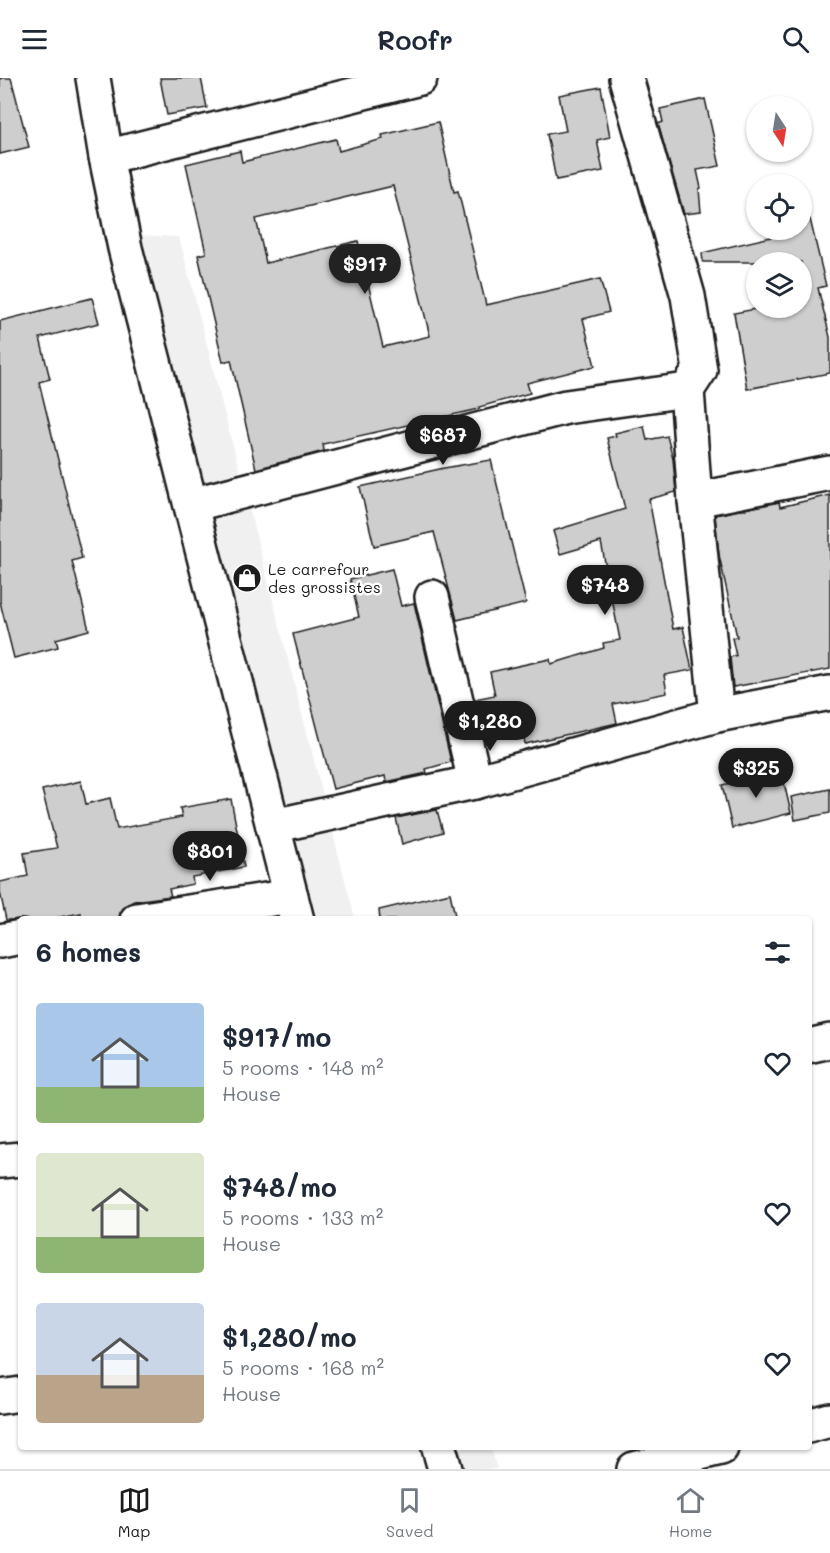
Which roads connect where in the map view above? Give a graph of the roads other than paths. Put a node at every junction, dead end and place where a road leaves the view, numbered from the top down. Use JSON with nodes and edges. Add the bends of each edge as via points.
{"nodes":[{"id":1,"x":93,"y":78,"type":"edge"},
{"id":2,"x":420,"y":78,"type":"edge"},
{"id":3,"x":626,"y":78,"type":"edge"},
{"id":4,"x":338,"y":88,"type":"edge"},
{"id":5,"x":105,"y":157,"type":"junction"},
{"id":6,"x":687,"y":390,"type":"junction"},
{"id":7,"x":830,"y":472,"type":"edge"},
{"id":8,"x":695,"y":500,"type":"junction"},
{"id":9,"x":191,"y":505,"type":"junction"},
{"id":10,"x":432,"y":597,"type":"dead end"},
{"id":11,"x":830,"y":693,"type":"edge"},
{"id":12,"x":717,"y":715,"type":"junction"},
{"id":13,"x":475,"y":782,"type":"junction"},
{"id":14,"x":273,"y":826,"type":"junction"},
{"id":15,"x":294,"y":908,"type":"edge"},
{"id":16,"x":189,"y":916,"type":"edge"},
{"id":17,"x":18,"y":938,"type":"edge"},
{"id":18,"x":0,"y":941,"type":"edge"},
{"id":19,"x":830,"y":1041,"type":"edge"},
{"id":20,"x":812,"y":1045,"type":"edge"},
{"id":21,"x":18,"y":1159,"type":"edge"},
{"id":22,"x":0,"y":1161,"type":"edge"},
{"id":23,"x":18,"y":1394,"type":"edge"},
{"id":24,"x":0,"y":1397,"type":"edge"},
{"id":25,"x":830,"y":1420,"type":"edge"},
{"id":26,"x":812,"y":1425,"type":"edge"},
{"id":27,"x":440,"y":1450,"type":"edge"},
{"id":28,"x":713,"y":1450,"type":"edge"},
{"id":29,"x":445,"y":1469,"type":"edge"},
{"id":30,"x":634,"y":1469,"type":"edge"}],
"edges":[{"from":1,"to":5,"type":"street"},
{"from":2,"to":4,"type":"street"},
{"from":3,"to":6,"type":"street","via":[[688,296],[700,370]]},
{"from":4,"to":5,"type":"street"},
{"from":5,"to":9,"type":"street"},
{"from":6,"to":8,"type":"street"},
{"from":6,"to":9,"type":"street","via":[[566,407]]},
{"from":7,"to":8,"type":"street"},
{"from":8,"to":12,"type":"street"},
{"from":9,"to":14,"type":"street"},
{"from":10,"to":13,"type":"street"},
{"from":11,"to":12,"type":"street"},
{"from":12,"to":13,"type":"street"},
{"from":13,"to":14,"type":"street"},
{"from":14,"to":15,"type":"street"},
{"from":15,"to":16,"type":"street"},
{"from":17,"to":18,"type":"street"},
{"from":19,"to":20,"type":"street"},
{"from":21,"to":22,"type":"street"},
{"from":23,"to":24,"type":"street"},
{"from":25,"to":26,"type":"street"},
{"from":27,"to":29,"type":"street"},
{"from":28,"to":30,"type":"street"}]}
